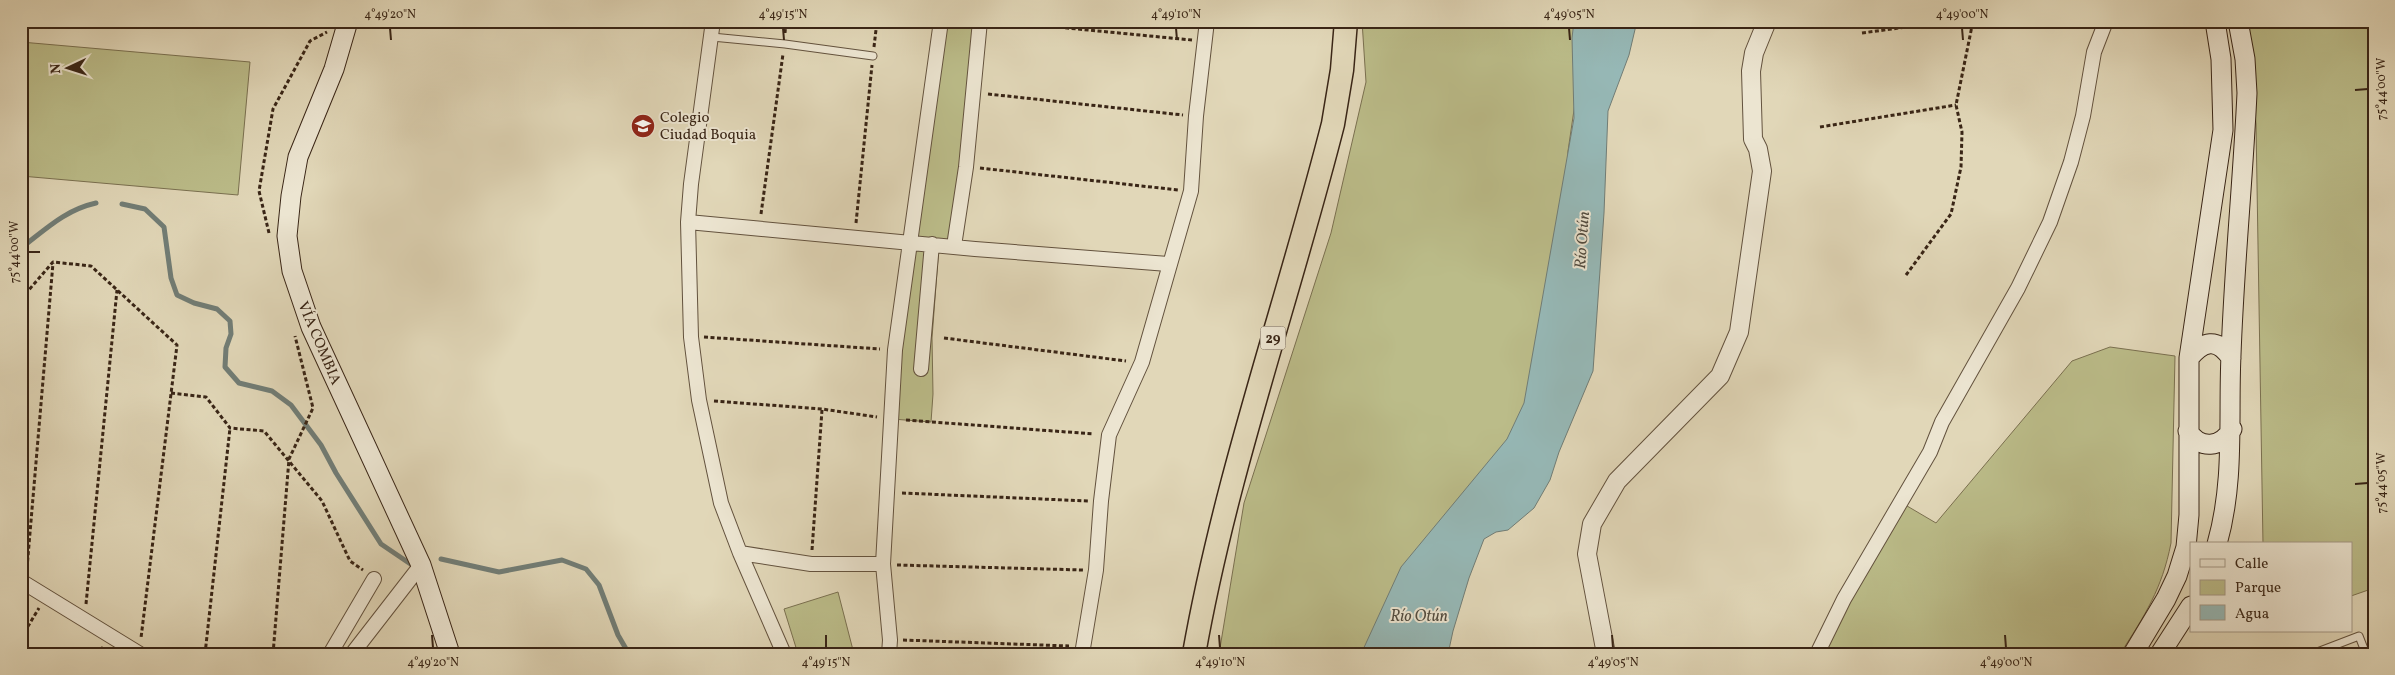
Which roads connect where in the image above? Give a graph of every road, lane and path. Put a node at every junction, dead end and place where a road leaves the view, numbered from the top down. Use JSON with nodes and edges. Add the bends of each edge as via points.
{"nodes":[{"id":1,"x":348,"y":21,"type":"edge"},
{"id":2,"x":713,"y":21,"type":"edge"},
{"id":3,"x":786,"y":21,"type":"edge"},
{"id":4,"x":877,"y":21,"type":"edge"},
{"id":5,"x":941,"y":21,"type":"edge"},
{"id":6,"x":980,"y":21,"type":"edge"},
{"id":7,"x":992,"y":21,"type":"edge"},
{"id":8,"x":1207,"y":21,"type":"edge"},
{"id":9,"x":1346,"y":21,"type":"edge"},
{"id":10,"x":1767,"y":21,"type":"edge"},
{"id":11,"x":1951,"y":21,"type":"edge"},
{"id":12,"x":1973,"y":21,"type":"edge"},
{"id":13,"x":2106,"y":21,"type":"edge"},
{"id":14,"x":2215,"y":21,"type":"edge"},
{"id":15,"x":2238,"y":21,"type":"edge"},
{"id":16,"x":1862,"y":33,"type":"dead end"},
{"id":17,"x":712,"y":37,"type":"junction"},
{"id":18,"x":1205,"y":41,"type":"junction"},
{"id":19,"x":785,"y":44,"type":"junction"},
{"id":20,"x":874,"y":56,"type":"junction"},
{"id":21,"x":973,"y":92,"type":"junction"},
{"id":22,"x":1956,"y":105,"type":"junction"},
{"id":23,"x":1196,"y":116,"type":"junction"},
{"id":24,"x":1820,"y":127,"type":"dead end"},
{"id":25,"x":966,"y":167,"type":"junction"},
{"id":26,"x":1191,"y":192,"type":"junction"},
{"id":27,"x":688,"y":222,"type":"junction"},
{"id":28,"x":758,"y":230,"type":"junction"},
{"id":29,"x":855,"y":236,"type":"junction"},
{"id":30,"x":910,"y":242,"type":"junction"},
{"id":31,"x":932,"y":244,"type":"junction"},
{"id":32,"x":954,"y":246,"type":"junction"},
{"id":33,"x":54,"y":262,"type":"junction"},
{"id":34,"x":1168,"y":264,"type":"junction"},
{"id":35,"x":1906,"y":275,"type":"dead end"},
{"id":36,"x":117,"y":290,"type":"junction"},
{"id":37,"x":21,"y":300,"type":"edge"},
{"id":38,"x":691,"y":337,"type":"junction"},
{"id":39,"x":944,"y":338,"type":"dead end"},
{"id":40,"x":896,"y":350,"type":"junction"},
{"id":41,"x":2189,"y":358,"type":"junction"},
{"id":42,"x":2231,"y":358,"type":"junction"},
{"id":43,"x":1142,"y":362,"type":"junction"},
{"id":44,"x":921,"y":369,"type":"dead end"},
{"id":45,"x":171,"y":393,"type":"junction"},
{"id":46,"x":698,"y":400,"type":"junction"},
{"id":47,"x":313,"y":408,"type":"dead end"},
{"id":48,"x":822,"y":410,"type":"junction"},
{"id":49,"x":892,"y":419,"type":"junction"},
{"id":50,"x":230,"y":428,"type":"junction"},
{"id":51,"x":2232,"y":429,"type":"junction"},
{"id":52,"x":2188,"y":431,"type":"junction"},
{"id":53,"x":1110,"y":435,"type":"junction"},
{"id":54,"x":289,"y":460,"type":"junction"},
{"id":55,"x":887,"y":492,"type":"junction"},
{"id":56,"x":1101,"y":501,"type":"junction"},
{"id":57,"x":2217,"y":542,"type":"edge"},
{"id":58,"x":740,"y":554,"type":"junction"},
{"id":59,"x":811,"y":564,"type":"junction"},
{"id":60,"x":883,"y":564,"type":"junction"},
{"id":61,"x":421,"y":565,"type":"junction"},
{"id":62,"x":1096,"y":570,"type":"junction"},
{"id":63,"x":374,"y":579,"type":"joint"},
{"id":64,"x":23,"y":582,"type":"edge"},
{"id":65,"x":46,"y":596,"type":"junction"},
{"id":66,"x":2190,"y":608,"type":"edge"},
{"id":67,"x":85,"y":620,"type":"junction"},
{"id":68,"x":21,"y":638,"type":"edge"},
{"id":69,"x":890,"y":647,"type":"edge"},
{"id":70,"x":1083,"y":650,"type":"edge"},
{"id":71,"x":140,"y":653,"type":"edge"},
{"id":72,"x":205,"y":654,"type":"edge"},
{"id":73,"x":273,"y":654,"type":"edge"},
{"id":74,"x":330,"y":654,"type":"edge"},
{"id":75,"x":352,"y":654,"type":"edge"},
{"id":76,"x":450,"y":654,"type":"edge"},
{"id":77,"x":784,"y":654,"type":"edge"},
{"id":78,"x":1194,"y":654,"type":"edge"},
{"id":79,"x":1606,"y":654,"type":"edge"},
{"id":80,"x":1817,"y":654,"type":"edge"},
{"id":81,"x":2133,"y":654,"type":"edge"},
{"id":82,"x":2160,"y":654,"type":"edge"},
{"id":83,"x":2312,"y":654,"type":"edge"},
{"id":84,"x":2366,"y":654,"type":"edge"}],
"edges":[{"from":1,"to":61,"type":"main road","name":"VÍA COMBIA","via":[[334,69],[298,157],[290,196],[287,236],[292,271],[311,326]]},
{"from":2,"to":17,"type":"street"},
{"from":3,"to":19,"type":"path"},
{"from":4,"to":20,"type":"path"},
{"from":5,"to":30,"type":"street"},
{"from":6,"to":21,"type":"street"},
{"from":7,"to":18,"type":"path"},
{"from":8,"to":18,"type":"street"},
{"from":9,"to":78,"type":"highway","number":"29","via":[[1333,124],[1228,494]]},
{"from":10,"to":79,"type":"street","via":[[1754,53],[1751,71],[1752,139],[1758,149],[1762,170],[1738,332],[1720,376],[1617,480],[1592,524],[1587,554]]},
{"from":11,"to":16,"type":"path"},
{"from":12,"to":22,"type":"path"},
{"from":13,"to":80,"type":"street","via":[[2094,52],[2071,162],[2038,249],[1942,422],[1930,452],[1902,503],[1844,599]]},
{"from":14,"to":41,"type":"main road","via":[[2221,59],[2223,130]]},
{"from":15,"to":42,"type":"main road","via":[[2247,93]]},
{"from":17,"to":19,"type":"lane"},
{"from":17,"to":27,"type":"street"},
{"from":18,"to":23,"type":"street"},
{"from":19,"to":20,"type":"lane"},
{"from":19,"to":28,"type":"path"},
{"from":20,"to":29,"type":"path"},
{"from":21,"to":23,"type":"path"},
{"from":21,"to":25,"type":"street"},
{"from":22,"to":24,"type":"path"},
{"from":22,"to":35,"type":"path","via":[[1962,132],[1961,167],[1951,214]]},
{"from":23,"to":26,"type":"street"},
{"from":25,"to":26,"type":"path"},
{"from":25,"to":32,"type":"street"},
{"from":26,"to":34,"type":"street"},
{"from":27,"to":28,"type":"street"},
{"from":27,"to":38,"type":"street"},
{"from":28,"to":29,"type":"street"},
{"from":29,"to":30,"type":"street"},
{"from":30,"to":31,"type":"street"},
{"from":30,"to":40,"type":"street"},
{"from":31,"to":32,"type":"street"},
{"from":31,"to":44,"type":"street"},
{"from":32,"to":34,"type":"street"},
{"from":33,"to":36,"type":"path","via":[[91,266]]},
{"from":33,"to":37,"type":"path"},
{"from":33,"to":64,"type":"path"},
{"from":34,"to":43,"type":"street"},
{"from":36,"to":45,"type":"path","via":[[177,345]]},
{"from":36,"to":67,"type":"path"},
{"from":38,"to":40,"type":"path"},
{"from":38,"to":46,"type":"street"},
{"from":39,"to":43,"type":"path"},
{"from":40,"to":49,"type":"street"},
{"from":41,"to":42,"type":"main road","via":[[2198,347],[2212,344],[2220,345]]},
{"from":41,"to":52,"type":"main road"},
{"from":42,"to":51,"type":"main road"},
{"from":43,"to":53,"type":"street"},
{"from":45,"to":50,"type":"path","via":[[206,397]]},
{"from":45,"to":71,"type":"path"},
{"from":46,"to":48,"type":"path"},
{"from":46,"to":58,"type":"street","via":[[721,503]]},
{"from":47,"to":54,"type":"path"},
{"from":48,"to":49,"type":"path"},
{"from":48,"to":59,"type":"path"},
{"from":49,"to":53,"type":"path"},
{"from":49,"to":55,"type":"street"},
{"from":50,"to":54,"type":"path","via":[[264,431]]},
{"from":50,"to":72,"type":"path"},
{"from":51,"to":52,"type":"main road","via":[[2220,443],[2211,445],[2197,442]]},
{"from":51,"to":57,"type":"main road","via":[[2226,499]]},
{"from":52,"to":81,"type":"main road","via":[[2186,548],[2166,599]]},
{"from":53,"to":56,"type":"street"},
{"from":54,"to":63,"type":"path","via":[[322,501],[350,562]]},
{"from":54,"to":73,"type":"path"},
{"from":55,"to":56,"type":"path"},
{"from":55,"to":60,"type":"street"},
{"from":56,"to":62,"type":"street"},
{"from":58,"to":59,"type":"street"},
{"from":58,"to":77,"type":"street"},
{"from":59,"to":60,"type":"street"},
{"from":60,"to":62,"type":"path"},
{"from":60,"to":69,"type":"street"},
{"from":61,"to":75,"type":"street"},
{"from":61,"to":76,"type":"main road","name":"VÍA COMBIA"},
{"from":62,"to":70,"type":"street"},
{"from":63,"to":74,"type":"street"},
{"from":64,"to":65,"type":"street"},
{"from":65,"to":67,"type":"street"},
{"from":65,"to":68,"type":"path"},
{"from":66,"to":82,"type":"main road"},
{"from":67,"to":71,"type":"street"},
{"from":69,"to":70,"type":"path"},
{"from":83,"to":84,"type":"lane","via":[[2359,636]]}]}
